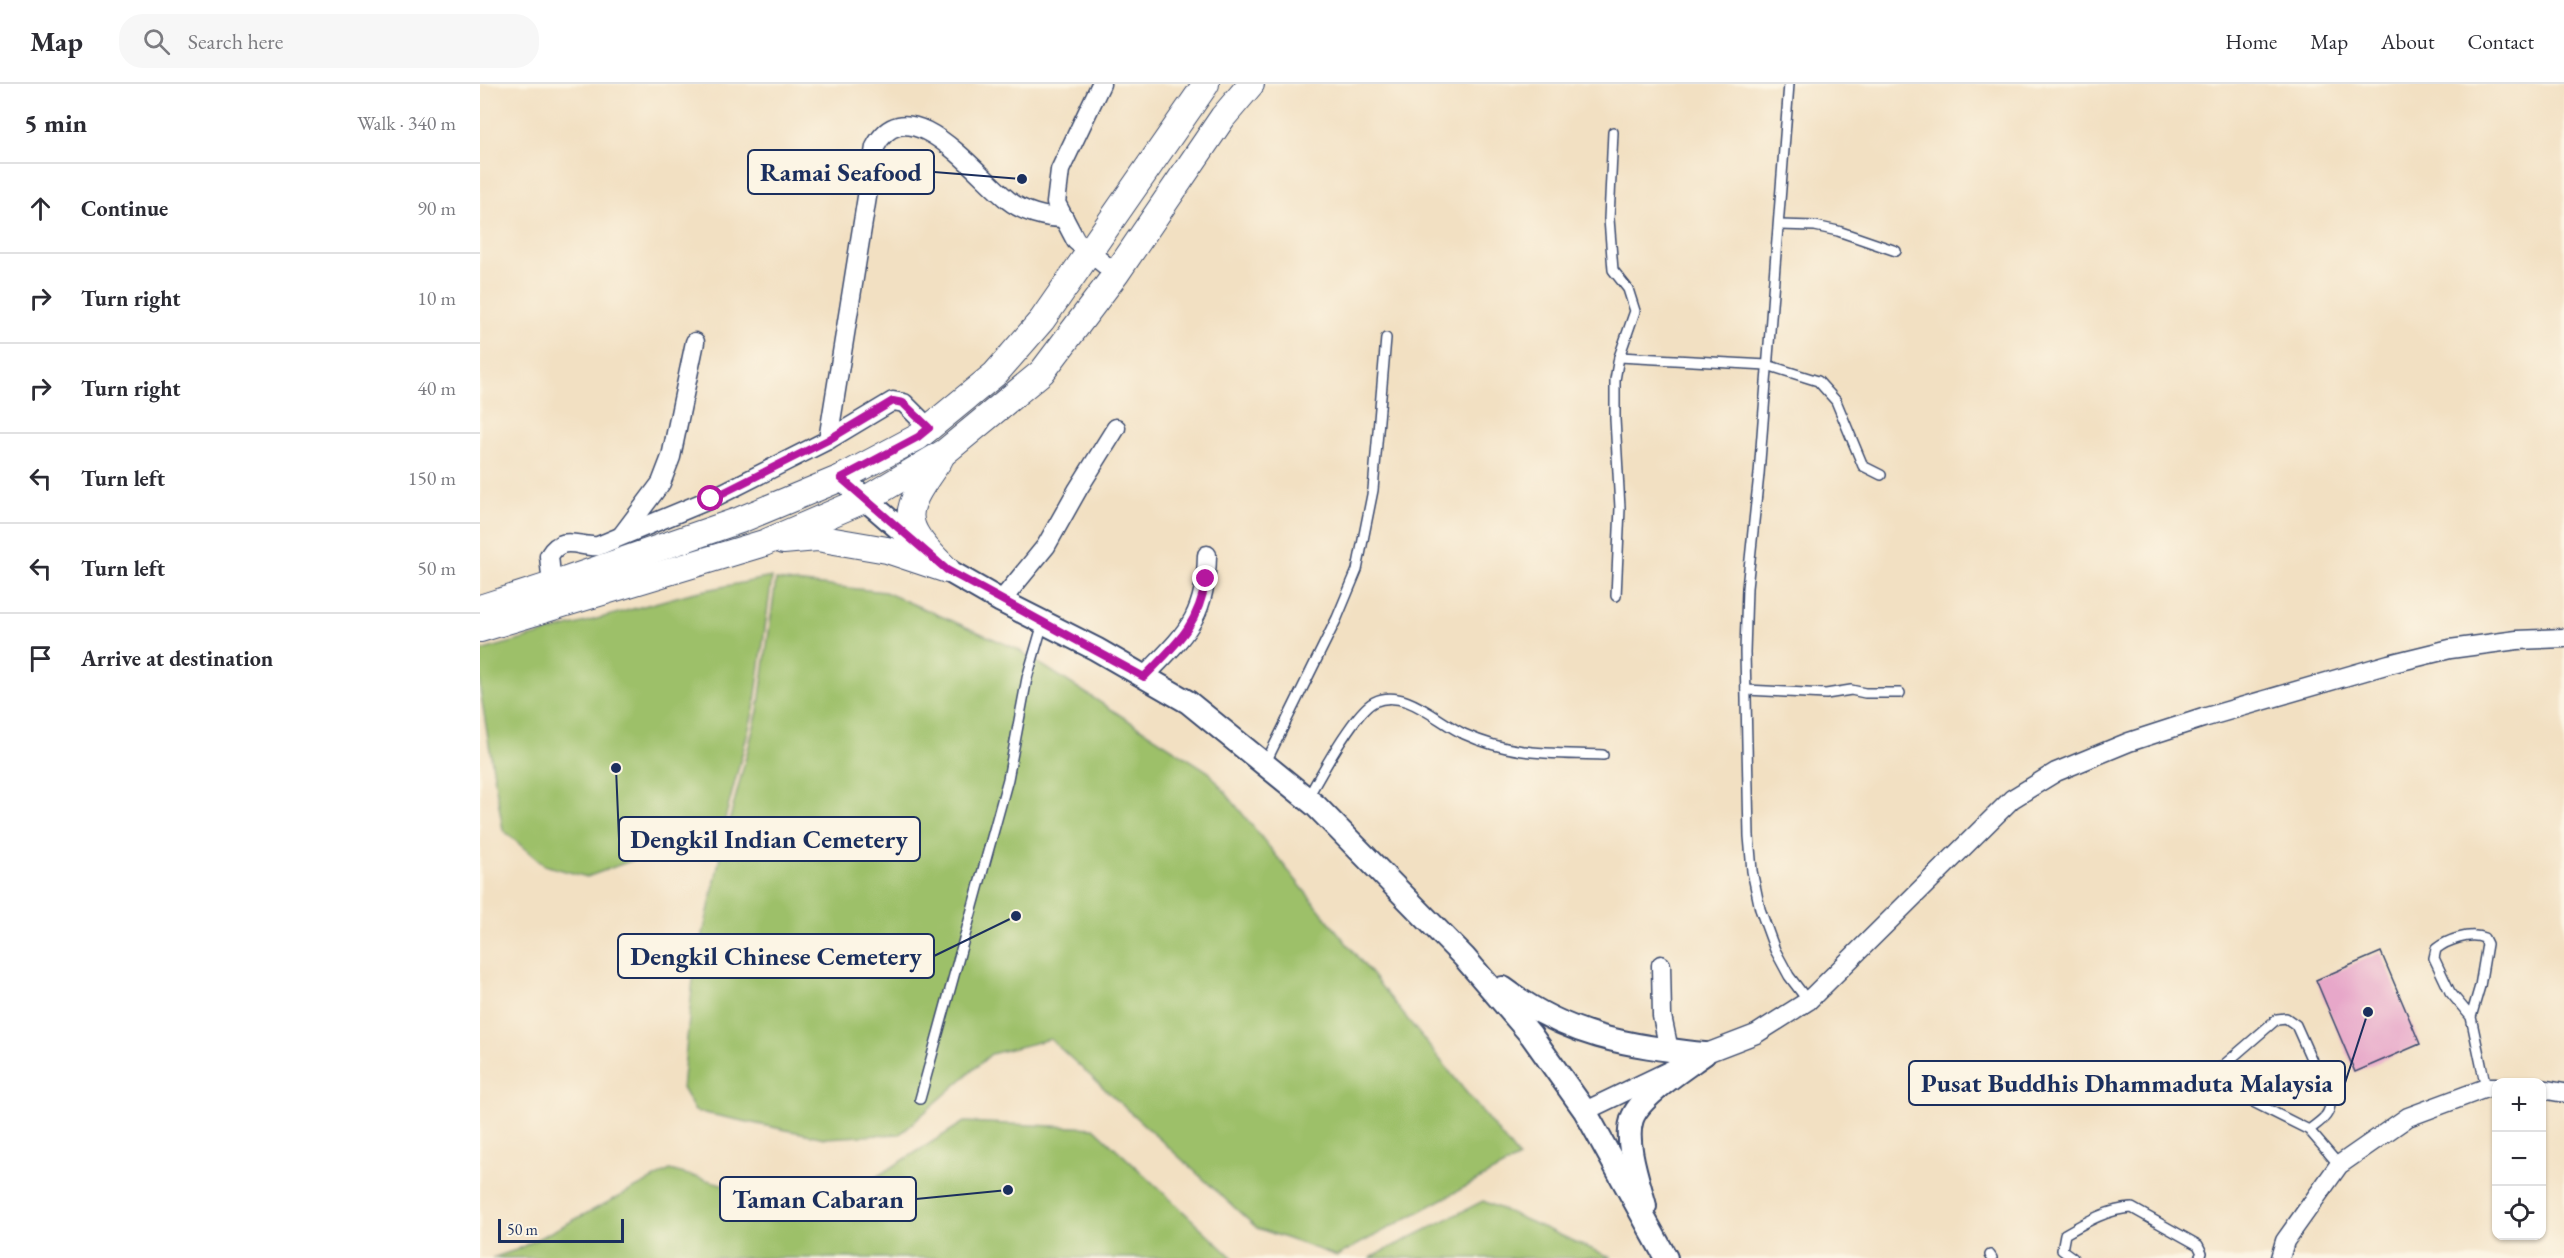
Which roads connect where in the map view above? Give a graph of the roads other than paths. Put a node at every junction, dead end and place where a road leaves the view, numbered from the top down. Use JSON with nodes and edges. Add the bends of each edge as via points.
{"nodes":[{"id":1,"x":1101,"y":84,"type":"edge"},
{"id":2,"x":1206,"y":84,"type":"edge"},
{"id":3,"x":1251,"y":84,"type":"edge"},
{"id":4,"x":1789,"y":84,"type":"edge"},
{"id":5,"x":1613,"y":132,"type":"dead end"},
{"id":6,"x":1064,"y":218,"type":"junction"},
{"id":7,"x":1779,"y":225,"type":"junction"},
{"id":8,"x":1896,"y":251,"type":"dead end"},
{"id":9,"x":1090,"y":254,"type":"junction"},
{"id":10,"x":1116,"y":274,"type":"junction"},
{"id":11,"x":1386,"y":338,"type":"dead end"},
{"id":12,"x":695,"y":342,"type":"dead end"},
{"id":13,"x":1619,"y":357,"type":"junction"},
{"id":14,"x":1767,"y":364,"type":"junction"},
{"id":15,"x":929,"y":428,"type":"junction"},
{"id":16,"x":1116,"y":429,"type":"dead end"},
{"id":17,"x":828,"y":440,"type":"junction"},
{"id":18,"x":945,"y":452,"type":"junction"},
{"id":19,"x":1881,"y":475,"type":"dead end"},
{"id":20,"x":841,"y":478,"type":"junction"},
{"id":21,"x":866,"y":499,"type":"junction"},
{"id":22,"x":621,"y":537,"type":"junction"},
{"id":23,"x":764,"y":543,"type":"junction"},
{"id":24,"x":591,"y":547,"type":"junction"},
{"id":25,"x":1207,"y":555,"type":"dead end"},
{"id":26,"x":947,"y":570,"type":"junction"},
{"id":27,"x":582,"y":574,"type":"junction"},
{"id":28,"x":552,"y":585,"type":"junction"},
{"id":29,"x":1617,"y":596,"type":"dead end"},
{"id":30,"x":1000,"y":601,"type":"junction"},
{"id":31,"x":480,"y":608,"type":"edge"},
{"id":32,"x":1043,"y":623,"type":"junction"},
{"id":33,"x":480,"y":629,"type":"edge"},
{"id":34,"x":2564,"y":638,"type":"edge"},
{"id":35,"x":1144,"y":677,"type":"junction"},
{"id":36,"x":1746,"y":690,"type":"junction"},
{"id":37,"x":1900,"y":693,"type":"dead end"},
{"id":38,"x":1602,"y":755,"type":"dead end"},
{"id":39,"x":1264,"y":764,"type":"junction"},
{"id":40,"x":1307,"y":799,"type":"junction"},
{"id":41,"x":1464,"y":957,"type":"junction"},
{"id":42,"x":1661,"y":965,"type":"dead end"},
{"id":43,"x":1808,"y":1001,"type":"junction"},
{"id":44,"x":2471,"y":1017,"type":"junction"},
{"id":45,"x":1669,"y":1050,"type":"junction"},
{"id":46,"x":1704,"y":1054,"type":"junction"},
{"id":47,"x":2491,"y":1088,"type":"edge"},
{"id":48,"x":2546,"y":1090,"type":"edge"},
{"id":49,"x":2564,"y":1093,"type":"edge"},
{"id":50,"x":920,"y":1099,"type":"dead end"},
{"id":51,"x":1585,"y":1111,"type":"junction"},
{"id":52,"x":2309,"y":1130,"type":"junction"},
{"id":53,"x":2340,"y":1165,"type":"junction"},
{"id":54,"x":1651,"y":1231,"type":"junction"},
{"id":55,"x":1666,"y":1258,"type":"edge"},
{"id":56,"x":2073,"y":1258,"type":"edge"},
{"id":57,"x":2199,"y":1258,"type":"edge"},
{"id":58,"x":2280,"y":1258,"type":"edge"}],
"edges":[{"from":1,"to":6,"type":"street","via":[[1060,170],[1056,203]]},
{"from":2,"to":9,"type":"main road"},
{"from":3,"to":10,"type":"main road","via":[[1222,117]]},
{"from":4,"to":7,"type":"lane"},
{"from":5,"to":13,"type":"lane","via":[[1609,219],[1613,270],[1628,289],[1635,311]]},
{"from":6,"to":9,"type":"street","via":[[1076,241]]},
{"from":6,"to":17,"type":"street","via":[[1046,218],[1008,201],[958,147],[922,121],[896,117],[887,124],[875,147]]},
{"from":7,"to":8,"type":"lane","via":[[1838,231]]},
{"from":7,"to":14,"type":"lane"},
{"from":9,"to":10,"type":"street"},
{"from":9,"to":15,"type":"main road","via":[[1042,320],[995,374]]},
{"from":10,"to":18,"type":"main road","via":[[1042,372]]},
{"from":11,"to":39,"type":"lane","via":[[1372,490],[1357,570]]},
{"from":12,"to":22,"type":"street","via":[[671,457],[661,483]]},
{"from":13,"to":14,"type":"lane"},
{"from":13,"to":29,"type":"lane","via":[[1615,380],[1620,508]]},
{"from":14,"to":19,"type":"lane","via":[[1818,381],[1836,401],[1863,466]]},
{"from":14,"to":36,"type":"lane","via":[[1747,588]]},
{"from":15,"to":17,"type":"street","via":[[903,403],[893,401]]},
{"from":15,"to":20,"type":"main road"},
{"from":16,"to":30,"type":"street","via":[[1046,546]]},
{"from":17,"to":22,"type":"street","via":[[711,499]]},
{"from":18,"to":21,"type":"main road"},
{"from":18,"to":26,"type":"main road","via":[[913,496],[910,509],[921,544]]},
{"from":20,"to":21,"type":"street"},
{"from":20,"to":27,"type":"main road","via":[[740,520]]},
{"from":21,"to":23,"type":"main road"},
{"from":21,"to":26,"type":"street"},
{"from":22,"to":24,"type":"street"},
{"from":23,"to":26,"type":"main road","via":[[817,538],[887,550]]},
{"from":23,"to":33,"type":"main road"},
{"from":24,"to":27,"type":"street"},
{"from":24,"to":28,"type":"street","via":[[567,543],[551,551]]},
{"from":25,"to":35,"type":"street","via":[[1204,596],[1191,627]]},
{"from":26,"to":30,"type":"street"},
{"from":27,"to":28,"type":"main road"},
{"from":28,"to":31,"type":"main road"},
{"from":30,"to":32,"type":"street"},
{"from":32,"to":35,"type":"street"},
{"from":32,"to":50,"type":"lane","via":[[1027,678],[1008,779]]},
{"from":34,"to":43,"type":"street","via":[[2461,648],[2389,664],[2203,718],[2056,772],[2012,799]]},
{"from":35,"to":39,"type":"street","via":[[1188,702]]},
{"from":36,"to":37,"type":"lane"},
{"from":36,"to":43,"type":"lane","via":[[1752,871],[1775,950]]},
{"from":38,"to":40,"type":"lane","via":[[1519,753],[1495,747],[1462,733],[1407,700],[1389,697],[1372,703],[1342,739]]},
{"from":39,"to":40,"type":"street"},
{"from":40,"to":41,"type":"street"},
{"from":41,"to":45,"type":"street","via":[[1522,1003],[1553,1021],[1623,1043]]},
{"from":41,"to":51,"type":"street","via":[[1531,1035]]},
{"from":42,"to":45,"type":"street","via":[[1662,1016]]},
{"from":43,"to":46,"type":"street","via":[[1756,1034]]},
{"from":44,"to":44,"type":"lane","via":[[2450,992],[2434,958],[2436,949],[2444,942],[2477,935],[2487,944]]},
{"from":44,"to":47,"type":"lane"},
{"from":45,"to":46,"type":"street"},
{"from":46,"to":51,"type":"street"},
{"from":46,"to":54,"type":"street","via":[[1647,1097],[1632,1118],[1630,1140]]},
{"from":47,"to":53,"type":"street","via":[[2408,1117]]},
{"from":48,"to":49,"type":"street"},
{"from":51,"to":54,"type":"street"},
{"from":52,"to":52,"type":"lane","via":[[2219,1085],[2216,1078],[2218,1070],[2277,1019],[2286,1018],[2296,1025],[2330,1101],[2328,1115]]},
{"from":52,"to":53,"type":"lane"},
{"from":53,"to":58,"type":"street","via":[[2285,1241]]},
{"from":54,"to":55,"type":"street"},
{"from":56,"to":57,"type":"lane","via":[[2062,1250],[2065,1234],[2092,1218],[2123,1208],[2132,1208],[2198,1245],[2202,1253]]}]}
